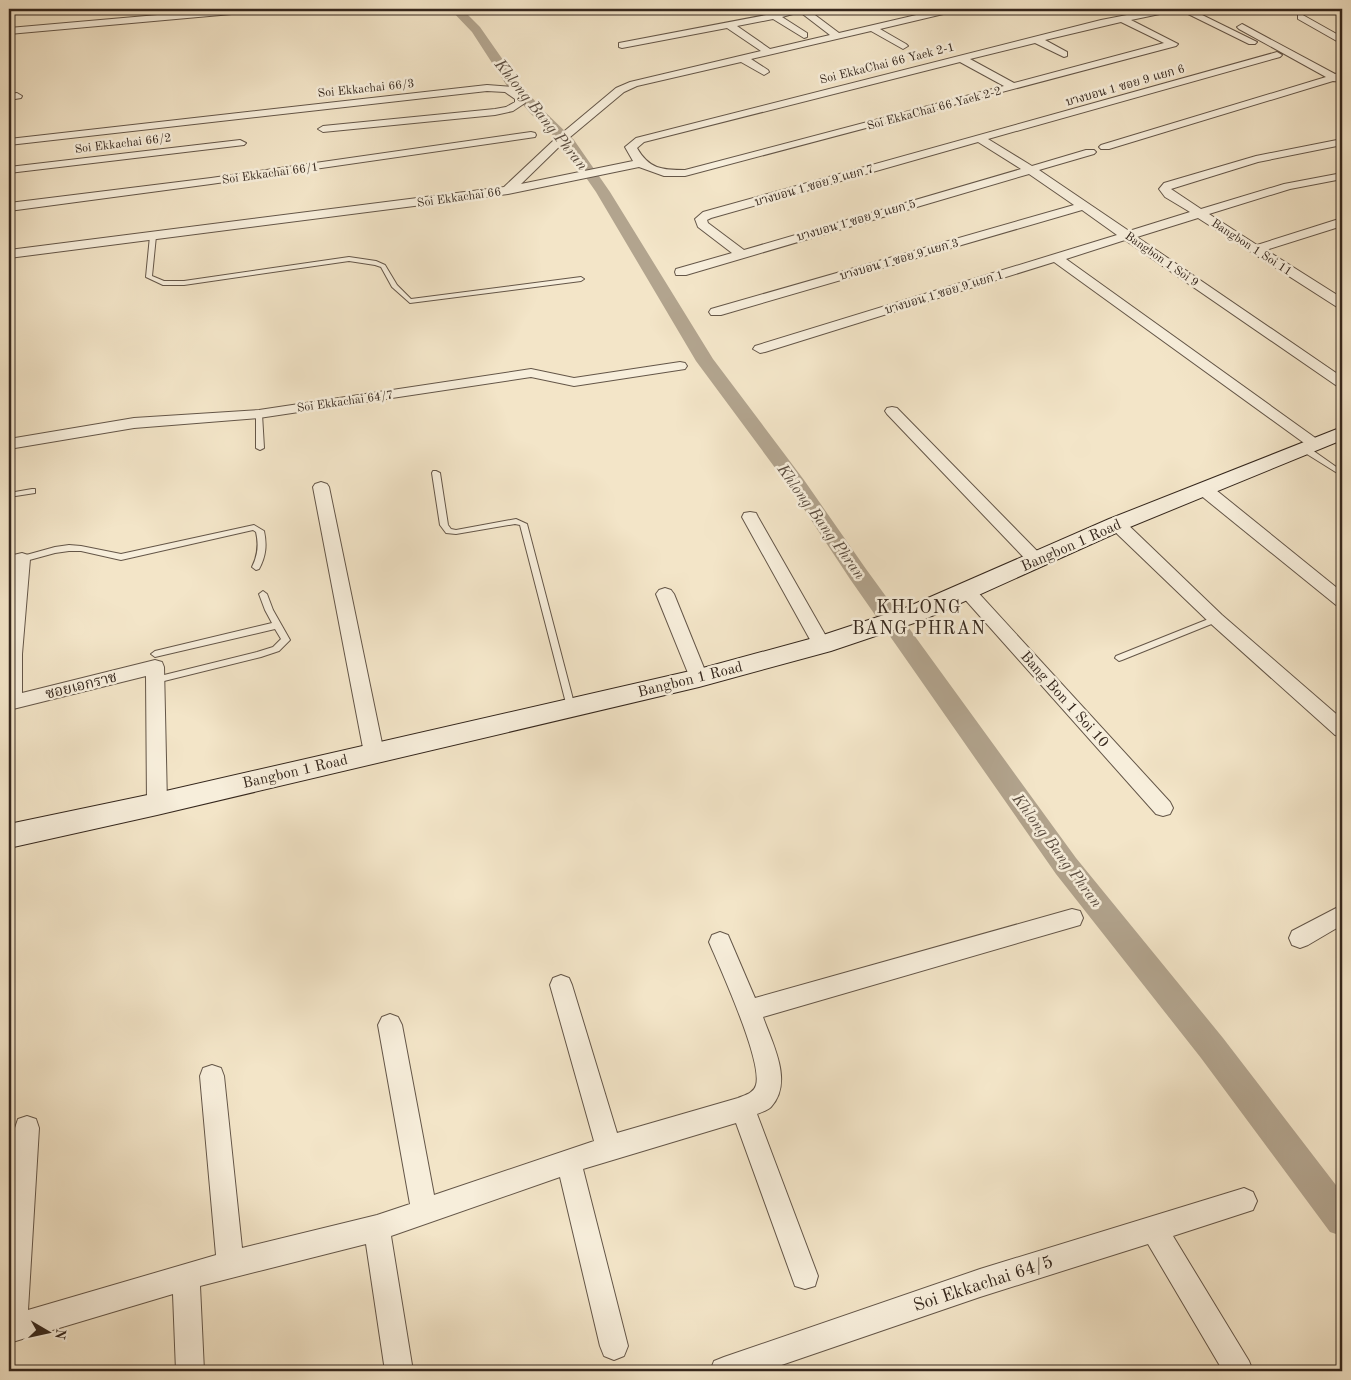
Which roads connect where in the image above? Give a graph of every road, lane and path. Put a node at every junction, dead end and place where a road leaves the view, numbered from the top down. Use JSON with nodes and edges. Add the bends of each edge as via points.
{"nodes":[{"id":1,"x":254,"y":9,"type":"edge"},
{"id":2,"x":762,"y":9,"type":"edge"},
{"id":3,"x":953,"y":9,"type":"edge"},
{"id":4,"x":1171,"y":9,"type":"edge"},
{"id":5,"x":1183,"y":9,"type":"edge"},
{"id":6,"x":1200,"y":9,"type":"edge"},
{"id":7,"x":799,"y":10,"type":"edge"},
{"id":8,"x":774,"y":16,"type":"junction"},
{"id":9,"x":1210,"y":16,"type":"dead end"},
{"id":10,"x":1301,"y":18,"type":"dead end"},
{"id":11,"x":1122,"y":19,"type":"junction"},
{"id":12,"x":729,"y":25,"type":"junction"},
{"id":13,"x":1242,"y":27,"type":"dead end"},
{"id":14,"x":872,"y":28,"type":"junction"},
{"id":15,"x":9,"y":31,"type":"edge"},
{"id":16,"x":804,"y":36,"type":"dead end"},
{"id":17,"x":837,"y":36,"type":"junction"},
{"id":18,"x":1036,"y":39,"type":"junction"},
{"id":19,"x":1342,"y":41,"type":"edge"},
{"id":20,"x":903,"y":46,"type":"dead end"},
{"id":21,"x":768,"y":52,"type":"junction"},
{"id":22,"x":1064,"y":54,"type":"dead end"},
{"id":23,"x":635,"y":56,"type":"dead end"},
{"id":24,"x":742,"y":58,"type":"junction"},
{"id":25,"x":961,"y":58,"type":"junction"},
{"id":26,"x":764,"y":72,"type":"dead end"},
{"id":27,"x":1339,"y":78,"type":"edge"},
{"id":28,"x":1014,"y":87,"type":"junction"},
{"id":29,"x":323,"y":129,"type":"dead end"},
{"id":30,"x":574,"y":129,"type":"joint"},
{"id":31,"x":531,"y":135,"type":"dead end"},
{"id":32,"x":980,"y":139,"type":"junction"},
{"id":33,"x":9,"y":142,"type":"edge"},
{"id":34,"x":1342,"y":142,"type":"edge"},
{"id":35,"x":240,"y":143,"type":"dead end"},
{"id":36,"x":1105,"y":147,"type":"dead end"},
{"id":37,"x":1090,"y":152,"type":"dead end"},
{"id":38,"x":640,"y":163,"type":"junction"},
{"id":39,"x":1031,"y":170,"type":"junction"},
{"id":40,"x":9,"y":171,"type":"edge"},
{"id":41,"x":1342,"y":176,"type":"edge"},
{"id":42,"x":1166,"y":187,"type":"joint"},
{"id":43,"x":508,"y":190,"type":"junction"},
{"id":44,"x":1083,"y":206,"type":"junction"},
{"id":45,"x":9,"y":207,"type":"edge"},
{"id":46,"x":1201,"y":214,"type":"junction"},
{"id":47,"x":1342,"y":222,"type":"edge"},
{"id":48,"x":152,"y":236,"type":"junction"},
{"id":49,"x":1128,"y":236,"type":"junction"},
{"id":50,"x":1256,"y":249,"type":"junction"},
{"id":51,"x":740,"y":253,"type":"junction"},
{"id":52,"x":9,"y":254,"type":"edge"},
{"id":53,"x":1055,"y":257,"type":"junction"},
{"id":54,"x":682,"y":272,"type":"dead end"},
{"id":55,"x":581,"y":279,"type":"dead end"},
{"id":56,"x":1342,"y":289,"type":"edge"},
{"id":57,"x":1326,"y":294,"type":"junction"},
{"id":58,"x":1342,"y":304,"type":"edge"},
{"id":59,"x":716,"y":312,"type":"dead end"},
{"id":60,"x":760,"y":349,"type":"dead end"},
{"id":61,"x":680,"y":366,"type":"dead end"},
{"id":62,"x":1342,"y":383,"type":"edge"},
{"id":63,"x":892,"y":411,"type":"dead end"},
{"id":64,"x":259,"y":414,"type":"junction"},
{"id":65,"x":1341,"y":436,"type":"edge"},
{"id":66,"x":9,"y":444,"type":"edge"},
{"id":67,"x":1310,"y":447,"type":"junction"},
{"id":68,"x":260,"y":448,"type":"dead end"},
{"id":69,"x":436,"y":473,"type":"dead end"},
{"id":70,"x":1342,"y":474,"type":"edge"},
{"id":71,"x":321,"y":487,"type":"dead end"},
{"id":72,"x":1205,"y":490,"type":"junction"},
{"id":73,"x":32,"y":491,"type":"dead end"},
{"id":74,"x":9,"y":496,"type":"edge"},
{"id":75,"x":750,"y":517,"type":"dead end"},
{"id":76,"x":1117,"y":524,"type":"junction"},
{"id":77,"x":15,"y":561,"type":"edge"},
{"id":78,"x":1037,"y":561,"type":"junction"},
{"id":79,"x":256,"y":566,"type":"dead end"},
{"id":80,"x":967,"y":591,"type":"junction"},
{"id":81,"x":263,"y":594,"type":"dead end"},
{"id":82,"x":665,"y":594,"type":"dead end"},
{"id":83,"x":1342,"y":601,"type":"edge"},
{"id":84,"x":1216,"y":619,"type":"junction"},
{"id":85,"x":278,"y":625,"type":"junction"},
{"id":86,"x":822,"y":645,"type":"junction"},
{"id":87,"x":155,"y":654,"type":"dead end"},
{"id":88,"x":1118,"y":658,"type":"dead end"},
{"id":89,"x":699,"y":678,"type":"junction"},
{"id":90,"x":156,"y":680,"type":"junction"},
{"id":91,"x":11,"y":703,"type":"edge"},
{"id":92,"x":571,"y":707,"type":"junction"},
{"id":93,"x":1342,"y":730,"type":"edge"},
{"id":94,"x":374,"y":753,"type":"junction"},
{"id":95,"x":157,"y":804,"type":"junction"},
{"id":96,"x":1163,"y":808,"type":"dead end"},
{"id":97,"x":9,"y":836,"type":"edge"},
{"id":98,"x":1342,"y":914,"type":"edge"},
{"id":99,"x":1072,"y":918,"type":"dead end"},
{"id":100,"x":1300,"y":938,"type":"dead end"},
{"id":101,"x":720,"y":942,"type":"dead end"},
{"id":102,"x":561,"y":985,"type":"dead end"},
{"id":103,"x":748,"y":1010,"type":"junction"},
{"id":104,"x":390,"y":1025,"type":"dead end"},
{"id":105,"x":212,"y":1076,"type":"dead end"},
{"id":106,"x":743,"y":1109,"type":"junction"},
{"id":107,"x":27,"y":1128,"type":"dead end"},
{"id":108,"x":610,"y":1148,"type":"junction"},
{"id":109,"x":569,"y":1162,"type":"junction"},
{"id":110,"x":1244,"y":1202,"type":"dead end"},
{"id":111,"x":424,"y":1212,"type":"junction"},
{"id":112,"x":377,"y":1228,"type":"junction"},
{"id":113,"x":1154,"y":1229,"type":"junction"},
{"id":114,"x":230,"y":1264,"type":"junction"},
{"id":115,"x":804,"y":1276,"type":"dead end"},
{"id":116,"x":186,"y":1278,"type":"junction"},
{"id":117,"x":11,"y":1329,"type":"edge"},
{"id":118,"x":614,"y":1346,"type":"dead end"},
{"id":119,"x":736,"y":1369,"type":"edge"},
{"id":120,"x":190,"y":1371,"type":"edge"},
{"id":121,"x":399,"y":1371,"type":"edge"},
{"id":122,"x":1239,"y":1371,"type":"edge"}],
"edges":[{"from":1,"to":15,"type":"street"},
{"from":2,"to":8,"type":"street"},
{"from":3,"to":14,"type":"street","name":"Soi Ekkachai 66"},
{"from":4,"to":11,"type":"street","name":"Soi EkkaChai 66 Yaek 2-1"},
{"from":5,"to":32,"type":"street","name":"บางบอน 1 ซอย 9 แยก 6","via":[[1277,55]]},
{"from":6,"to":9,"type":"street"},
{"from":7,"to":8,"type":"street"},
{"from":7,"to":17,"type":"street"},
{"from":8,"to":12,"type":"street"},
{"from":8,"to":16,"type":"street"},
{"from":10,"to":19,"type":"street"},
{"from":11,"to":18,"type":"street","name":"Soi EkkaChai 66 Yaek 2-1"},
{"from":11,"to":28,"type":"street","name":"Soi EkkaChai 66 Yaek 2-2","via":[[1173,44]]},
{"from":12,"to":21,"type":"street"},
{"from":12,"to":23,"type":"street","via":[[618,43]]},
{"from":13,"to":27,"type":"street"},
{"from":14,"to":17,"type":"street","name":"Soi Ekkachai 66"},
{"from":14,"to":20,"type":"street"},
{"from":17,"to":21,"type":"street","name":"Soi Ekkachai 66"},
{"from":18,"to":22,"type":"street"},
{"from":18,"to":25,"type":"street","name":"Soi EkkaChai 66 Yaek 2-1"},
{"from":21,"to":24,"type":"street","name":"Soi Ekkachai 66"},
{"from":24,"to":26,"type":"street"},
{"from":24,"to":30,"type":"street","name":"Soi Ekkachai 66","via":[[634,84],[620,90]]},
{"from":25,"to":28,"type":"street"},
{"from":25,"to":38,"type":"street","name":"Soi EkkaChai 66 Yaek 2-1","via":[[640,140],[631,147]]},
{"from":27,"to":36,"type":"street"},
{"from":28,"to":38,"type":"street","name":"Soi EkkaChai 66 Yaek 2-2","via":[[685,173],[672,174]]},
{"from":29,"to":33,"type":"street","name":"Soi Ekkachai 66/3","via":[[495,112],[515,107],[520,98],[508,89],[487,88]]},
{"from":30,"to":43,"type":"street","name":"Soi Ekkachai 66"},
{"from":31,"to":45,"type":"street","name":"Soi Ekkachai 66/1"},
{"from":32,"to":39,"type":"street","name":"Bangbon 1 Soi 9"},
{"from":32,"to":51,"type":"street","name":"บางบอน 1 ซอย 9 แยก 7","via":[[701,219],[702,224]]},
{"from":34,"to":42,"type":"street","via":[[1256,159]]},
{"from":35,"to":40,"type":"street","name":"Soi Ekkachai 66/2"},
{"from":37,"to":39,"type":"street"},
{"from":38,"to":43,"type":"street"},
{"from":39,"to":44,"type":"street","name":"Bangbon 1 Soi 9"},
{"from":39,"to":51,"type":"street","name":"บางบอน 1 ซอย 9 แยก 5"},
{"from":41,"to":46,"type":"street","name":"บางบอน 1 ซอย 9 แยก 1","via":[[1288,186]]},
{"from":42,"to":46,"type":"street","name":"Bangbon 1 Soi 11","via":[[1170,194]]},
{"from":43,"to":48,"type":"street","name":"Soi Ekkachai 66"},
{"from":44,"to":49,"type":"street","name":"Bangbon 1 Soi 9"},
{"from":44,"to":59,"type":"street","name":"บางบอน 1 ซอย 9 แยก 3"},
{"from":46,"to":49,"type":"street","name":"บางบอน 1 ซอย 9 แยก 1"},
{"from":46,"to":50,"type":"street","name":"Bangbon 1 Soi 11"},
{"from":47,"to":50,"type":"street"},
{"from":48,"to":52,"type":"street","name":"Soi Ekkachai 66"},
{"from":48,"to":55,"type":"lane","via":[[149,277],[163,283],[184,283],[349,259],[383,266],[394,286],[410,301]]},
{"from":49,"to":53,"type":"street","name":"บางบอน 1 ซอย 9 แยก 1"},
{"from":49,"to":62,"type":"street","name":"Bangbon 1 Soi 9"},
{"from":50,"to":57,"type":"street","name":"Bangbon 1 Soi 11"},
{"from":51,"to":54,"type":"street","name":"บางบอน 1 ซอย 9 แยก 5"},
{"from":53,"to":60,"type":"street","name":"บางบอน 1 ซอย 9 แยก 1"},
{"from":53,"to":67,"type":"street"},
{"from":56,"to":57,"type":"street"},
{"from":57,"to":58,"type":"street","name":"Bangbon 1 Soi 11"},
{"from":61,"to":64,"type":"street","name":"Soi Ekkachai 64/7","via":[[574,382],[531,373]]},
{"from":63,"to":78,"type":"street"},
{"from":64,"to":66,"type":"street","name":"Soi Ekkachai 64/7","via":[[134,423]]},
{"from":64,"to":68,"type":"lane"},
{"from":65,"to":67,"type":"main road","name":"Bangbon 1 Road"},
{"from":67,"to":70,"type":"lane"},
{"from":67,"to":72,"type":"main road","name":"Bangbon 1 Road"},
{"from":69,"to":92,"type":"lane","via":[[444,525],[449,531],[516,521],[523,524]]},
{"from":71,"to":94,"type":"street"},
{"from":72,"to":76,"type":"main road","name":"Bangbon 1 Road"},
{"from":72,"to":83,"type":"street"},
{"from":73,"to":74,"type":"lane"},
{"from":75,"to":86,"type":"street"},
{"from":76,"to":78,"type":"main road","name":"Bangbon 1 Road"},
{"from":76,"to":84,"type":"street"},
{"from":77,"to":79,"type":"lane","via":[[76,548],[121,557],[254,527],[260,531],[264,544]]},
{"from":77,"to":91,"type":"street","name":"ซอยเอกราช"},
{"from":78,"to":80,"type":"main road","name":"Bangbon 1 Road"},
{"from":80,"to":86,"type":"main road","name":"Bangbon 1 Road","via":[[914,614]]},
{"from":80,"to":96,"type":"street","name":"Bang Bon 1 Soi 10"},
{"from":81,"to":85,"type":"lane"},
{"from":82,"to":89,"type":"street"},
{"from":84,"to":88,"type":"lane"},
{"from":84,"to":93,"type":"street"},
{"from":85,"to":87,"type":"lane"},
{"from":85,"to":90,"type":"lane","via":[[286,640],[276,649]]},
{"from":86,"to":89,"type":"main road","name":"Bangbon 1 Road"},
{"from":89,"to":92,"type":"main road","name":"Bangbon 1 Road"},
{"from":90,"to":91,"type":"street","name":"ซอยเอกราช","via":[[156,667]]},
{"from":90,"to":95,"type":"street"},
{"from":92,"to":94,"type":"main road","name":"Bangbon 1 Road"},
{"from":94,"to":95,"type":"main road","name":"Bangbon 1 Road"},
{"from":95,"to":97,"type":"main road","name":"Bangbon 1 Road"},
{"from":98,"to":100,"type":"street"},
{"from":99,"to":103,"type":"street"},
{"from":101,"to":103,"type":"street"},
{"from":102,"to":108,"type":"street"},
{"from":103,"to":106,"type":"street","via":[[770,1073],[768,1089],[762,1099]]},
{"from":104,"to":111,"type":"street"},
{"from":105,"to":114,"type":"street"},
{"from":106,"to":108,"type":"street"},
{"from":106,"to":115,"type":"street"},
{"from":107,"to":117,"type":"street"},
{"from":108,"to":109,"type":"street"},
{"from":109,"to":111,"type":"street"},
{"from":109,"to":118,"type":"street"},
{"from":110,"to":113,"type":"street","name":"Soi Ekkachai 64/5"},
{"from":111,"to":112,"type":"street"},
{"from":112,"to":114,"type":"street"},
{"from":112,"to":121,"type":"street"},
{"from":113,"to":119,"type":"street","name":"Soi Ekkachai 64/5","via":[[980,1282]]},
{"from":113,"to":122,"type":"street"},
{"from":114,"to":116,"type":"street"},
{"from":116,"to":117,"type":"street"},
{"from":116,"to":120,"type":"street"}]}
